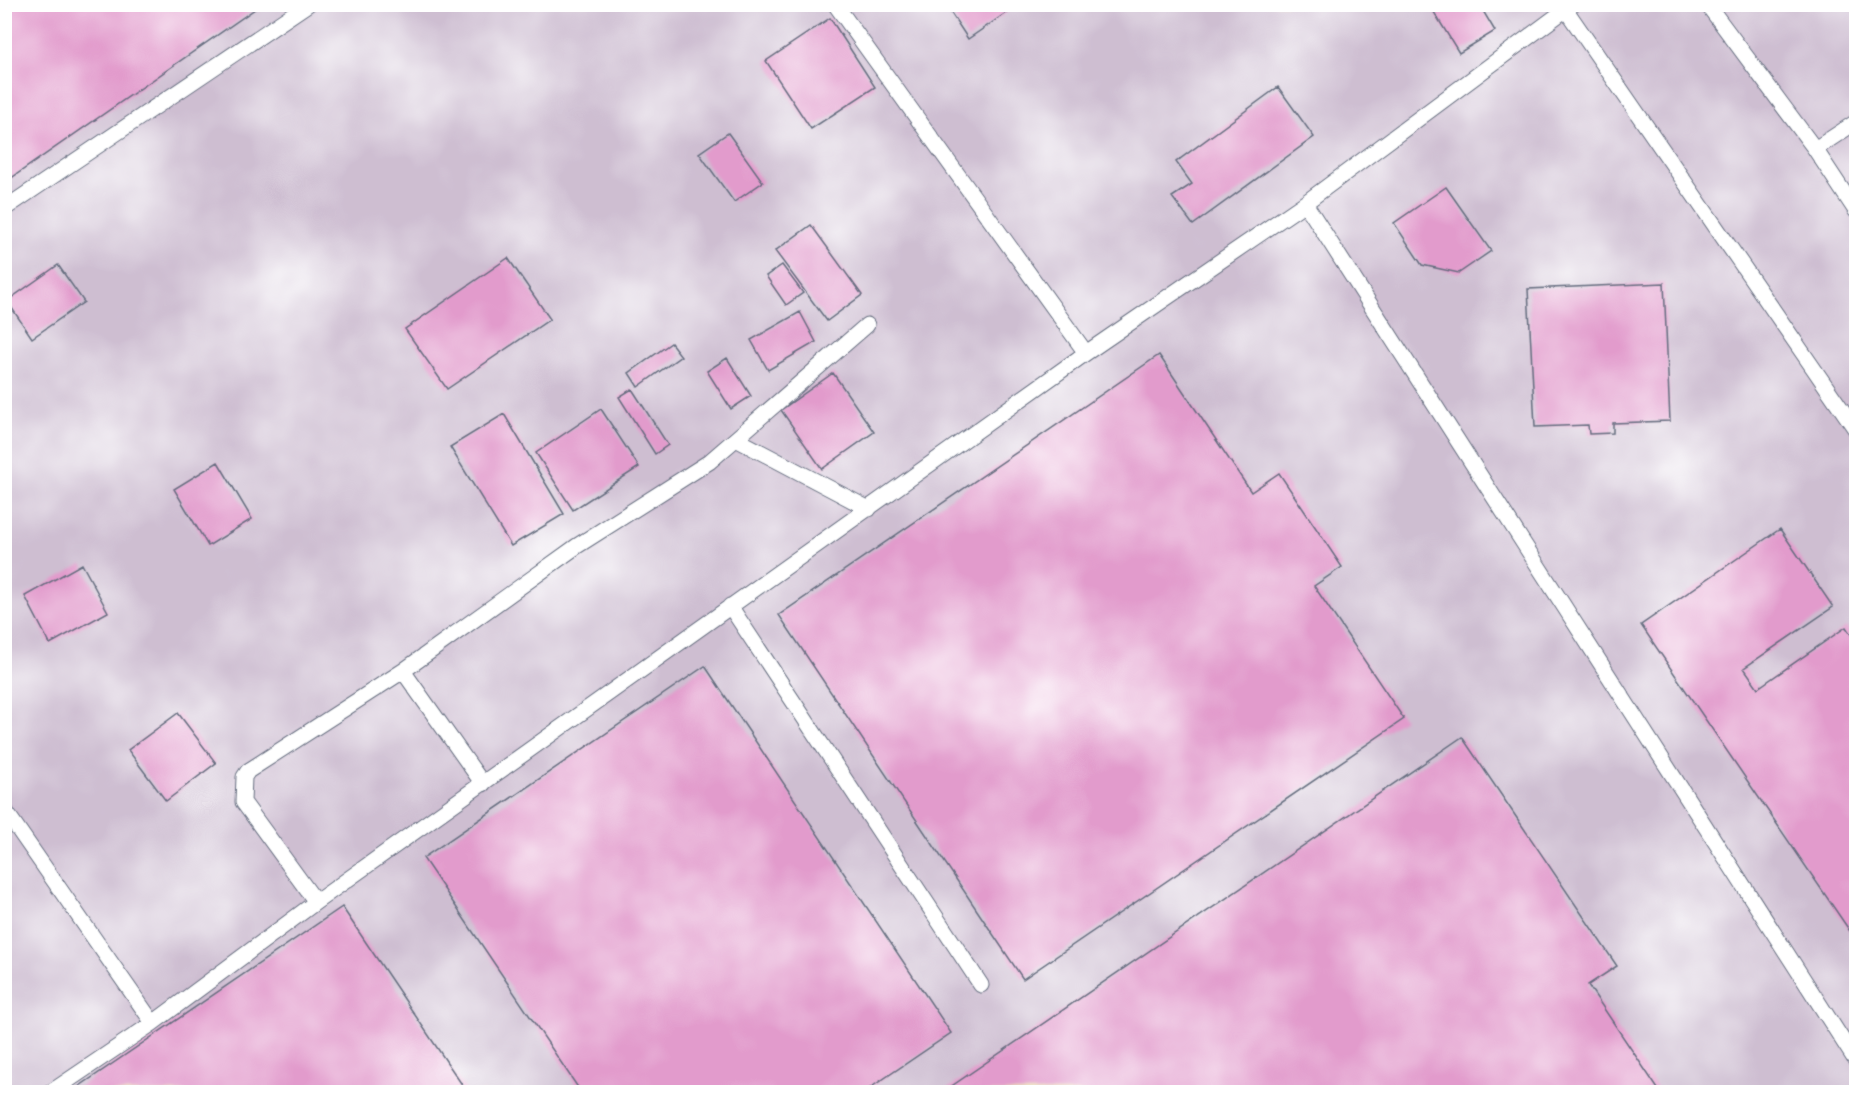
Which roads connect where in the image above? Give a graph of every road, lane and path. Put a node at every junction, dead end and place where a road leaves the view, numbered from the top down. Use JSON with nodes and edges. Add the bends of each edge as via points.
{"nodes":[{"id":1,"x":308,"y":4,"type":"edge"},
{"id":2,"x":835,"y":4,"type":"edge"},
{"id":3,"x":1707,"y":4,"type":"edge"},
{"id":4,"x":1570,"y":7,"type":"edge"},
{"id":5,"x":1857,"y":122,"type":"edge"},
{"id":6,"x":1815,"y":149,"type":"junction"},
{"id":7,"x":1305,"y":203,"type":"junction"},
{"id":8,"x":4,"y":209,"type":"edge"},
{"id":9,"x":1857,"y":211,"type":"edge"},
{"id":10,"x":867,"y":326,"type":"dead end"},
{"id":11,"x":1086,"y":353,"type":"junction"},
{"id":12,"x":1857,"y":430,"type":"edge"},
{"id":13,"x":736,"y":439,"type":"junction"},
{"id":14,"x":869,"y":508,"type":"junction"},
{"id":15,"x":730,"y":606,"type":"junction"},
{"id":16,"x":403,"y":671,"type":"junction"},
{"id":17,"x":483,"y":784,"type":"junction"},
{"id":18,"x":4,"y":809,"type":"edge"},
{"id":19,"x":316,"y":902,"type":"junction"},
{"id":20,"x":981,"y":985,"type":"dead end"},
{"id":21,"x":153,"y":1023,"type":"junction"},
{"id":22,"x":1857,"y":1061,"type":"edge"},
{"id":23,"x":51,"y":1092,"type":"edge"}],
"edges":[{"from":1,"to":8,"type":"lane"},
{"from":2,"to":11,"type":"lane"},
{"from":3,"to":6,"type":"lane"},
{"from":4,"to":7,"type":"lane"},
{"from":4,"to":12,"type":"lane"},
{"from":5,"to":6,"type":"lane"},
{"from":6,"to":9,"type":"lane"},
{"from":7,"to":11,"type":"lane"},
{"from":7,"to":22,"type":"lane"},
{"from":10,"to":13,"type":"lane"},
{"from":11,"to":14,"type":"lane"},
{"from":13,"to":14,"type":"lane"},
{"from":13,"to":16,"type":"lane","via":[[709,462],[529,579]]},
{"from":14,"to":15,"type":"lane"},
{"from":15,"to":17,"type":"lane"},
{"from":15,"to":20,"type":"lane"},
{"from":16,"to":17,"type":"lane"},
{"from":16,"to":19,"type":"lane","via":[[244,777],[243,802]]},
{"from":17,"to":19,"type":"lane"},
{"from":18,"to":21,"type":"lane"},
{"from":19,"to":21,"type":"lane"},
{"from":21,"to":23,"type":"lane"}]}
